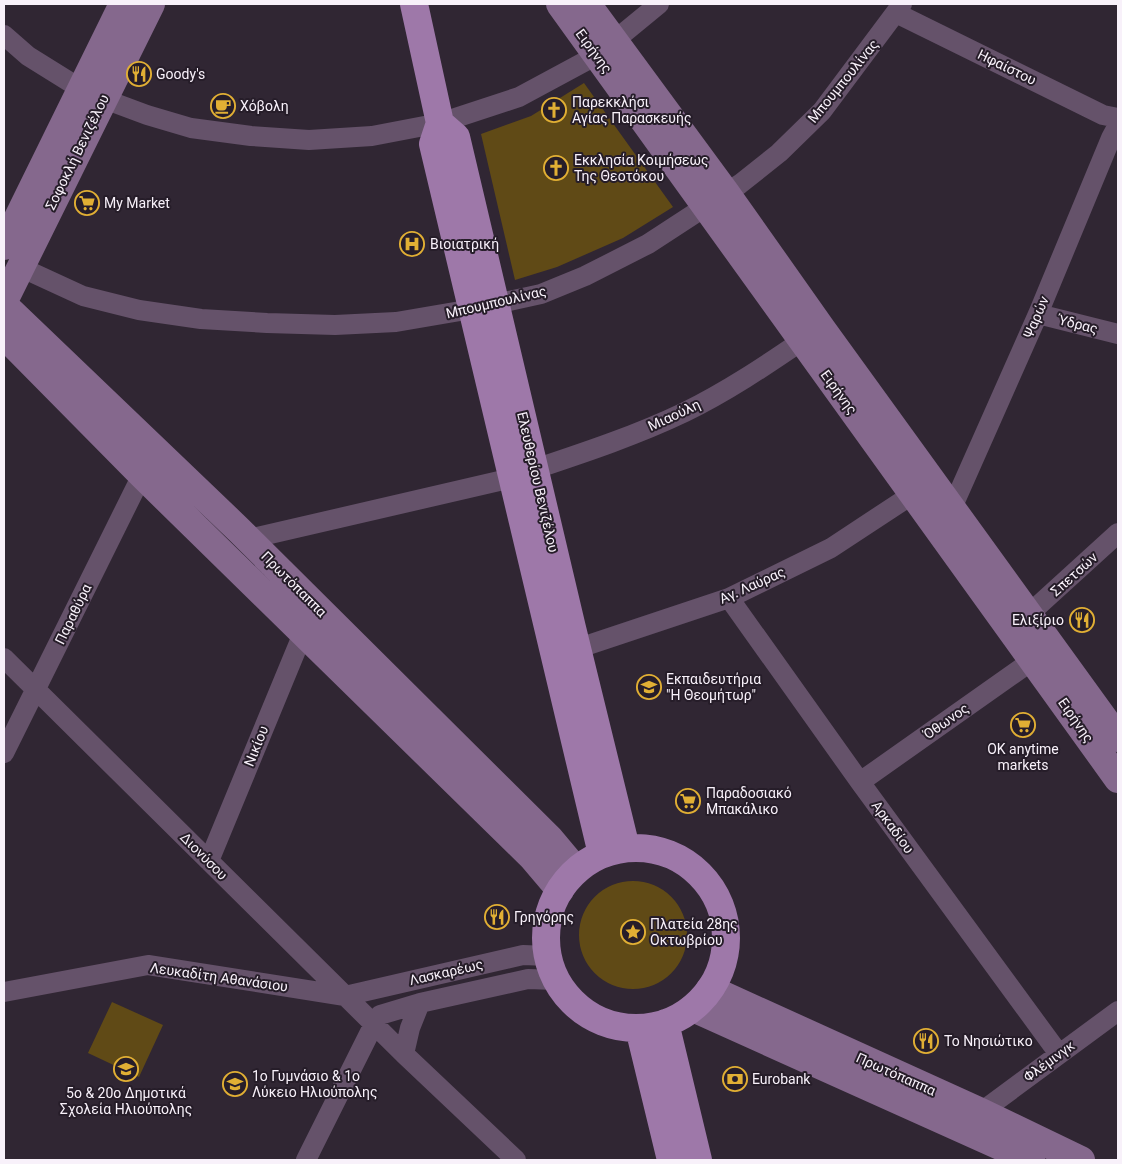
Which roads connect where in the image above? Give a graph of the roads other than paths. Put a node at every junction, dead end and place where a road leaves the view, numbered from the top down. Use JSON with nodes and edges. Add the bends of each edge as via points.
{"nodes":[{"id":1,"x":123,"y":4,"type":"edge"},
{"id":2,"x":151,"y":4,"type":"edge"},
{"id":3,"x":414,"y":4,"type":"edge"},
{"id":4,"x":560,"y":4,"type":"edge"},
{"id":5,"x":587,"y":4,"type":"edge"},
{"id":6,"x":659,"y":4,"type":"edge"},
{"id":7,"x":899,"y":8,"type":"edge"},
{"id":8,"x":4,"y":35,"type":"edge"},
{"id":9,"x":605,"y":48,"type":"junction"},
{"id":10,"x":93,"y":94,"type":"junction"},
{"id":11,"x":1118,"y":118,"type":"edge"},
{"id":12,"x":440,"y":122,"type":"junction"},
{"id":13,"x":1118,"y":125,"type":"edge"},
{"id":14,"x":716,"y":200,"type":"junction"},
{"id":15,"x":12,"y":257,"type":"edge"},
{"id":16,"x":4,"y":301,"type":"edge"},
{"id":17,"x":4,"y":305,"type":"edge"},
{"id":18,"x":484,"y":307,"type":"junction"},
{"id":19,"x":1038,"y":314,"type":"junction"},
{"id":20,"x":1118,"y":334,"type":"edge"},
{"id":21,"x":4,"y":335,"type":"edge"},
{"id":22,"x":803,"y":340,"type":"junction"},
{"id":23,"x":524,"y":473,"type":"junction"},
{"id":24,"x":142,"y":475,"type":"junction"},
{"id":25,"x":913,"y":494,"type":"junction"},
{"id":26,"x":952,"y":508,"type":"junction"},
{"id":27,"x":1118,"y":533,"type":"edge"},
{"id":28,"x":249,"y":539,"type":"junction"},
{"id":29,"x":729,"y":598,"type":"junction"},
{"id":30,"x":1029,"y":614,"type":"junction"},
{"id":31,"x":304,"y":631,"type":"junction"},
{"id":32,"x":566,"y":652,"type":"junction"},
{"id":33,"x":4,"y":658,"type":"edge"},
{"id":34,"x":1033,"y":660,"type":"junction"},
{"id":35,"x":36,"y":690,"type":"junction"},
{"id":36,"x":1116,"y":729,"type":"edge"},
{"id":37,"x":4,"y":753,"type":"edge"},
{"id":38,"x":1118,"y":780,"type":"edge"},
{"id":39,"x":860,"y":782,"type":"junction"},
{"id":40,"x":614,"y":851,"type":"junction"},
{"id":41,"x":209,"y":861,"type":"junction"},
{"id":42,"x":568,"y":880,"type":"junction"},
{"id":43,"x":552,"y":968,"type":"junction"},
{"id":44,"x":4,"y":992,"type":"edge"},
{"id":45,"x":345,"y":996,"type":"junction"},
{"id":46,"x":701,"y":999,"type":"junction"},
{"id":47,"x":420,"y":1003,"type":"junction"},
{"id":48,"x":1118,"y":1011,"type":"edge"},
{"id":49,"x":374,"y":1024,"type":"junction"},
{"id":50,"x":652,"y":1026,"type":"junction"},
{"id":51,"x":404,"y":1054,"type":"junction"},
{"id":52,"x":1059,"y":1054,"type":"junction"},
{"id":53,"x":981,"y":1112,"type":"junction"},
{"id":54,"x":306,"y":1160,"type":"edge"},
{"id":55,"x":516,"y":1160,"type":"edge"},
{"id":56,"x":671,"y":1160,"type":"edge"},
{"id":57,"x":698,"y":1160,"type":"edge"},
{"id":58,"x":1031,"y":1160,"type":"edge"},
{"id":59,"x":1081,"y":1160,"type":"edge"}],
"edges":[{"from":1,"to":10,"type":"street","name":"Σοφοκλή Βενιζέλου"},
{"from":2,"to":10,"type":"street","name":"Σοφοκλή Βενιζέλου"},
{"from":3,"to":12,"type":"main road","name":"Ελευθερίου Βενιζέλου"},
{"from":4,"to":9,"type":"street","name":"Ειρήνης"},
{"from":5,"to":9,"type":"street","name":"Ειρήνης"},
{"from":6,"to":9,"type":"street"},
{"from":7,"to":11,"type":"street","name":"Ηφαίστου","via":[[1103,115]]},
{"from":7,"to":14,"type":"street","name":"Μπουμπουλίνας","via":[[822,111],[779,153]]},
{"from":8,"to":10,"type":"street","via":[[28,56]]},
{"from":9,"to":12,"type":"street","via":[[519,97]]},
{"from":9,"to":14,"type":"street","name":"Ειρήνης"},
{"from":10,"to":12,"type":"street","via":[[191,128],[251,136],[309,140],[372,136]]},
{"from":10,"to":15,"type":"street","name":"Σοφοκλή Βενιζέλου"},
{"from":12,"to":18,"type":"main road","name":"Ελευθερίου Βενιζέλου","via":[[433,144]]},
{"from":13,"to":19,"type":"street","name":"Ψαρών"},
{"from":14,"to":18,"type":"street","name":"Μπουμπουλίνας","via":[[648,244],[585,276],[541,294]]},
{"from":14,"to":22,"type":"street","name":"Ειρήνης"},
{"from":14,"to":26,"type":"street","name":"Ειρήνης","via":[[816,322]]},
{"from":15,"to":16,"type":"street","name":"Σοφοκλή Βενιζέλου"},
{"from":15,"to":18,"type":"street","name":"Μπουμπουλίνας","via":[[83,296],[139,310],[201,319],[335,325],[396,322]]},
{"from":17,"to":28,"type":"street","name":"Πρωτόπαππα"},
{"from":18,"to":23,"type":"main road","name":"Ελευθερίου Βενιζέλου"},
{"from":19,"to":20,"type":"street","name":"Ύδρας"},
{"from":19,"to":26,"type":"street","name":"Ψαρών"},
{"from":21,"to":24,"type":"street","name":"Πρωτόπαππα"},
{"from":22,"to":23,"type":"street","name":"Μιαούλη","via":[[686,412],[623,439]]},
{"from":22,"to":25,"type":"street","name":"Ειρήνης"},
{"from":23,"to":28,"type":"street","name":"Μιαούλη"},
{"from":23,"to":32,"type":"main road","name":"Ελευθερίου Βενιζέλου"},
{"from":24,"to":31,"type":"street","name":"Πρωτόπαππα"},
{"from":24,"to":35,"type":"street","name":"Παραθύρα"},
{"from":25,"to":29,"type":"street","name":"Αγ. Λαύρας","via":[[831,548]]},
{"from":25,"to":34,"type":"street","name":"Ειρήνης"},
{"from":26,"to":30,"type":"street","name":"Ειρήνης"},
{"from":27,"to":30,"type":"street","name":"Σπετσών"},
{"from":28,"to":42,"type":"street","name":"Πρωτόπαππα","via":[[550,839]]},
{"from":29,"to":32,"type":"street","name":"Αγ. Λαύρας"},
{"from":29,"to":39,"type":"street","name":"Αρκαδίου"},
{"from":30,"to":36,"type":"street","name":"Ειρήνης"},
{"from":31,"to":41,"type":"street","name":"Νικίου"},
{"from":31,"to":42,"type":"street","name":"Πρωτόπαππα","via":[[532,857]]},
{"from":32,"to":40,"type":"main road","name":"Ελευθερίου Βενιζέλου"},
{"from":33,"to":35,"type":"street","name":"Διονύσου"},
{"from":34,"to":38,"type":"street","name":"Ειρήνης"},
{"from":34,"to":39,"type":"street","name":"Όθωνος"},
{"from":35,"to":37,"type":"street","name":"Παραθύρα"},
{"from":35,"to":41,"type":"street","name":"Διονύσου"},
{"from":39,"to":52,"type":"street","name":"Αρκαδίου"},
{"from":40,"to":42,"type":"main road"},
{"from":40,"to":46,"type":"main road","via":[[652,849],[677,857],[698,872],[714,892],[724,915],[727,941],[722,966]]},
{"from":41,"to":45,"type":"street","name":"Διονύσου"},
{"from":42,"to":43,"type":"main road","via":[[550,911],[546,933]]},
{"from":43,"to":45,"type":"street","name":"Λασκαρέως","via":[[522,955]]},
{"from":43,"to":47,"type":"street","name":"Λασκαρέως","via":[[528,979]]},
{"from":43,"to":50,"type":"main road","via":[[571,1000],[591,1016],[614,1025]]},
{"from":44,"to":45,"type":"street","name":"Λευκαδίτη Αθανάσιου","via":[[148,965]]},
{"from":45,"to":49,"type":"street","name":"Διονύσου"},
{"from":46,"to":50,"type":"main road"},
{"from":46,"to":53,"type":"street","name":"Πρωτόπαππα"},
{"from":46,"to":58,"type":"street","name":"Πρωτόπαππα"},
{"from":47,"to":49,"type":"street","name":"Λασκαρέως","via":[[380,1015]]},
{"from":47,"to":51,"type":"street"},
{"from":48,"to":52,"type":"street","name":"Φλέμινγκ"},
{"from":49,"to":51,"type":"street","name":"Διονύσου"},
{"from":49,"to":54,"type":"street"},
{"from":50,"to":56,"type":"main road"},
{"from":50,"to":57,"type":"main road"},
{"from":51,"to":55,"type":"street","name":"Διονύσου"},
{"from":52,"to":53,"type":"street","name":"Φλέμινγκ"},
{"from":53,"to":59,"type":"street","name":"Πρωτόπαππα"}]}
